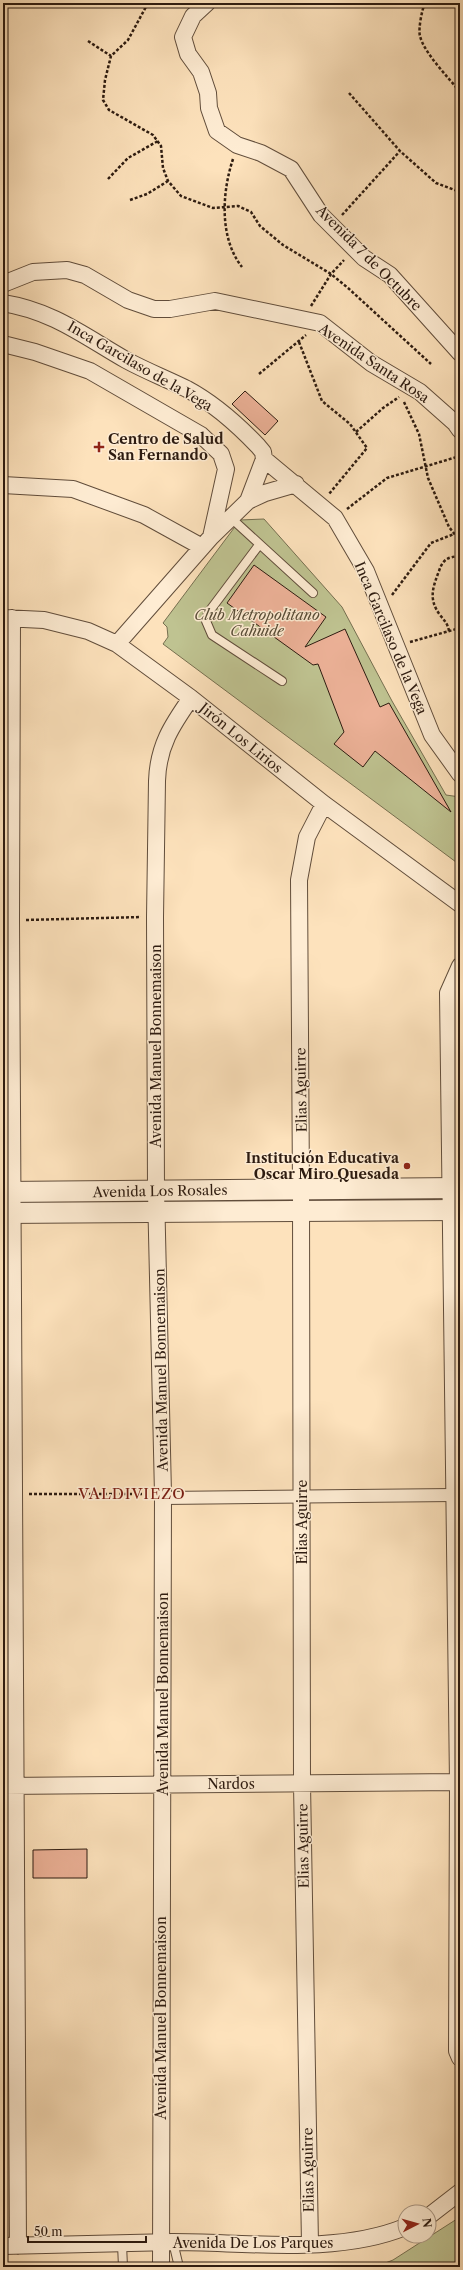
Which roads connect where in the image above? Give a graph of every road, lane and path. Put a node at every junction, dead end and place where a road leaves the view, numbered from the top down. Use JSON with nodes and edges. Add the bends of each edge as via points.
{"nodes":[{"id":1,"x":148,"y":3,"type":"edge"},
{"id":2,"x":207,"y":3,"type":"edge"},
{"id":3,"x":425,"y":3,"type":"edge"},
{"id":4,"x":88,"y":41,"type":"dead end"},
{"id":5,"x":111,"y":56,"type":"junction"},
{"id":6,"x":460,"y":92,"type":"edge"},
{"id":7,"x":349,"y":94,"type":"dead end"},
{"id":8,"x":158,"y":141,"type":"junction"},
{"id":9,"x":237,"y":145,"type":"junction"},
{"id":10,"x":400,"y":151,"type":"junction"},
{"id":11,"x":108,"y":179,"type":"dead end"},
{"id":12,"x":168,"y":181,"type":"junction"},
{"id":13,"x":460,"y":192,"type":"edge"},
{"id":14,"x":130,"y":200,"type":"dead end"},
{"id":15,"x":226,"y":208,"type":"junction"},
{"id":16,"x":332,"y":226,"type":"junction"},
{"id":17,"x":356,"y":248,"type":"junction"},
{"id":18,"x":242,"y":267,"type":"dead end"},
{"id":19,"x":331,"y":274,"type":"junction"},
{"id":20,"x":3,"y":284,"type":"edge"},
{"id":21,"x":3,"y":303,"type":"edge"},
{"id":22,"x":307,"y":313,"type":"dead end"},
{"id":23,"x":320,"y":323,"type":"junction"},
{"id":24,"x":300,"y":342,"type":"junction"},
{"id":25,"x":3,"y":344,"type":"edge"},
{"id":26,"x":460,"y":353,"type":"edge"},
{"id":27,"x":431,"y":364,"type":"dead end"},
{"id":28,"x":259,"y":374,"type":"dead end"},
{"id":29,"x":390,"y":375,"type":"junction"},
{"id":30,"x":401,"y":396,"type":"junction"},
{"id":31,"x":460,"y":430,"type":"edge"},
{"id":32,"x":356,"y":432,"type":"junction"},
{"id":33,"x":460,"y":456,"type":"edge"},
{"id":34,"x":264,"y":459,"type":"junction"},
{"id":35,"x":426,"y":465,"type":"junction"},
{"id":36,"x":296,"y":484,"type":"junction"},
{"id":37,"x":3,"y":485,"type":"edge"},
{"id":38,"x":248,"y":500,"type":"junction"},
{"id":39,"x":320,"y":505,"type":"junction"},
{"id":40,"x":231,"y":518,"type":"junction"},
{"id":41,"x":335,"y":518,"type":"junction"},
{"id":42,"x":454,"y":534,"type":"junction"},
{"id":43,"x":460,"y":541,"type":"edge"},
{"id":44,"x":206,"y":542,"type":"junction"},
{"id":45,"x":259,"y":545,"type":"junction"},
{"id":46,"x":460,"y":556,"type":"edge"},
{"id":47,"x":313,"y":593,"type":"dead end"},
{"id":48,"x":381,"y":609,"type":"junction"},
{"id":49,"x":7,"y":618,"type":"edge"},
{"id":50,"x":460,"y":628,"type":"edge"},
{"id":51,"x":449,"y":631,"type":"junction"},
{"id":52,"x":117,"y":644,"type":"junction"},
{"id":53,"x":397,"y":649,"type":"junction"},
{"id":54,"x":282,"y":681,"type":"dead end"},
{"id":55,"x":191,"y":698,"type":"junction"},
{"id":56,"x":460,"y":774,"type":"edge"},
{"id":57,"x":324,"y":804,"type":"junction"},
{"id":58,"x":460,"y":904,"type":"edge"},
{"id":59,"x":155,"y":917,"type":"junction"},
{"id":60,"x":11,"y":920,"type":"junction"},
{"id":61,"x":460,"y":966,"type":"edge"},
{"id":62,"x":456,"y":1188,"type":"edge"},
{"id":63,"x":302,"y":1189,"type":"junction"},
{"id":64,"x":156,"y":1191,"type":"junction"},
{"id":65,"x":8,"y":1192,"type":"edge"},
{"id":66,"x":301,"y":1210,"type":"junction"},
{"id":67,"x":456,"y":1210,"type":"edge"},
{"id":68,"x":157,"y":1212,"type":"junction"},
{"id":69,"x":8,"y":1213,"type":"edge"},
{"id":70,"x":15,"y":1494,"type":"junction"},
{"id":71,"x":454,"y":1495,"type":"junction"},
{"id":72,"x":163,"y":1496,"type":"junction"},
{"id":73,"x":302,"y":1497,"type":"junction"},
{"id":74,"x":459,"y":1782,"type":"edge"},
{"id":75,"x":163,"y":1784,"type":"junction"},
{"id":76,"x":302,"y":1784,"type":"junction"},
{"id":77,"x":10,"y":1786,"type":"edge"},
{"id":78,"x":460,"y":2058,"type":"edge"},
{"id":79,"x":460,"y":2192,"type":"edge"},
{"id":80,"x":437,"y":2210,"type":"edge"},
{"id":81,"x":397,"y":2230,"type":"edge"},
{"id":82,"x":166,"y":2243,"type":"junction"},
{"id":83,"x":122,"y":2244,"type":"junction"},
{"id":84,"x":310,"y":2244,"type":"junction"},
{"id":85,"x":11,"y":2246,"type":"edge"},
{"id":86,"x":123,"y":2267,"type":"edge"},
{"id":87,"x":161,"y":2267,"type":"edge"},
{"id":88,"x":179,"y":2267,"type":"edge"}],
"edges":[{"from":1,"to":5,"type":"path","via":[[128,40]]},
{"from":2,"to":9,"type":"street","name":"Avenida 7 de Octubre","via":[[193,16],[183,37],[188,54],[201,72],[216,131]]},
{"from":3,"to":6,"type":"path","via":[[421,11],[420,36],[429,53]]},
{"from":4,"to":5,"type":"path"},
{"from":5,"to":8,"type":"path","via":[[103,100],[109,110],[153,135]]},
{"from":7,"to":10,"type":"path"},
{"from":8,"to":11,"type":"path","via":[[128,158]]},
{"from":8,"to":12,"type":"path"},
{"from":9,"to":15,"type":"path","via":[[228,174]]},
{"from":9,"to":16,"type":"street","name":"Avenida 7 de Octubre","via":[[261,153],[291,169],[321,215]]},
{"from":10,"to":13,"type":"path","via":[[436,183]]},
{"from":10,"to":16,"type":"path"},
{"from":12,"to":14,"type":"path","via":[[147,194]]},
{"from":12,"to":15,"type":"path","via":[[181,196],[213,208]]},
{"from":15,"to":18,"type":"path","via":[[226,233],[234,257]]},
{"from":15,"to":19,"type":"path","via":[[238,206],[251,212],[260,226],[283,245]]},
{"from":16,"to":17,"type":"street","name":"Avenida 7 de Octubre"},
{"from":17,"to":19,"type":"path"},
{"from":17,"to":26,"type":"street","name":"Avenida 7 de Octubre","via":[[364,258],[390,275]]},
{"from":19,"to":22,"type":"path"},
{"from":19,"to":27,"type":"path","via":[[392,326]]},
{"from":20,"to":23,"type":"street","name":"Avenida Santa Rosa","via":[[33,272],[67,270],[86,275],[128,300],[154,309],[170,310],[215,301]]},
{"from":21,"to":34,"type":"street","name":"Inca Garcilaso de la Vega","via":[[28,307],[70,326],[150,373],[187,390],[212,405],[250,437],[263,452]]},
{"from":23,"to":24,"type":"path"},
{"from":23,"to":29,"type":"street","name":"Avenida Santa Rosa"},
{"from":24,"to":28,"type":"path"},
{"from":24,"to":32,"type":"path","via":[[322,401]]},
{"from":25,"to":44,"type":"street","via":[[90,371],[201,435],[221,454],[226,469]]},
{"from":29,"to":30,"type":"path"},
{"from":29,"to":31,"type":"street","name":"Avenida Santa Rosa","via":[[420,392]]},
{"from":30,"to":32,"type":"path"},
{"from":30,"to":35,"type":"path","via":[[419,434]]},
{"from":32,"to":39,"type":"path","via":[[367,448]]},
{"from":33,"to":35,"type":"path"},
{"from":34,"to":36,"type":"street","name":"Inca Garcilaso de la Vega"},
{"from":34,"to":38,"type":"street"},
{"from":35,"to":41,"type":"path","via":[[387,478]]},
{"from":35,"to":42,"type":"path","via":[[428,478]]},
{"from":36,"to":38,"type":"street"},
{"from":36,"to":39,"type":"street","name":"Inca Garcilaso de la Vega"},
{"from":37,"to":44,"type":"street","via":[[72,489],[144,515]]},
{"from":38,"to":40,"type":"street"},
{"from":39,"to":41,"type":"street","name":"Inca Garcilaso de la Vega"},
{"from":40,"to":44,"type":"street"},
{"from":40,"to":45,"type":"lane"},
{"from":41,"to":48,"type":"street","name":"Inca Garcilaso de la Vega","via":[[366,572]]},
{"from":42,"to":43,"type":"path"},
{"from":42,"to":48,"type":"path","via":[[431,543]]},
{"from":44,"to":52,"type":"street"},
{"from":45,"to":47,"type":"lane"},
{"from":45,"to":54,"type":"lane","via":[[208,614],[206,621],[212,635]]},
{"from":46,"to":51,"type":"path","via":[[450,556],[442,562],[431,593],[437,611],[448,625]]},
{"from":48,"to":53,"type":"street","name":"Inca Garcilaso de la Vega"},
{"from":49,"to":52,"type":"street","name":"Jirón Los Lirios","via":[[44,620],[88,631]]},
{"from":49,"to":60,"type":"street"},
{"from":50,"to":51,"type":"path"},
{"from":51,"to":53,"type":"path","via":[[411,641]]},
{"from":52,"to":55,"type":"street","name":"Jirón Los Lirios"},
{"from":53,"to":56,"type":"street","name":"Inca Garcilaso de la Vega","via":[[432,735]]},
{"from":55,"to":57,"type":"street","name":"Jirón Los Lirios"},
{"from":55,"to":59,"type":"street","name":"Avenida Manuel Bonnemaison","via":[[170,728],[158,762]]},
{"from":57,"to":58,"type":"street","name":"Jirón Los Lirios"},
{"from":57,"to":63,"type":"street","name":"Elias Aguirre","via":[[306,837],[299,880]]},
{"from":59,"to":60,"type":"path"},
{"from":59,"to":64,"type":"street","name":"Avenida Manuel Bonnemaison"},
{"from":60,"to":65,"type":"street"},
{"from":61,"to":62,"type":"street","via":[[448,993]]},
{"from":62,"to":63,"type":"street","name":"Avenida Los Rosales"},
{"from":62,"to":67,"type":"street"},
{"from":63,"to":64,"type":"street","name":"Avenida Los Rosales"},
{"from":63,"to":66,"type":"street","name":"Elias Aguirre"},
{"from":64,"to":65,"type":"street","name":"Avenida Los Rosales"},
{"from":64,"to":68,"type":"street","name":"Avenida Manuel Bonnemaison"},
{"from":65,"to":69,"type":"street"},
{"from":66,"to":67,"type":"street","name":"Avenida Los Rosales"},
{"from":66,"to":68,"type":"street","name":"Avenida Los Rosales"},
{"from":66,"to":73,"type":"street","name":"Elias Aguirre"},
{"from":67,"to":71,"type":"street"},
{"from":68,"to":69,"type":"street","name":"Avenida Los Rosales"},
{"from":68,"to":72,"type":"street","name":"Avenida Manuel Bonnemaison"},
{"from":69,"to":70,"type":"street"},
{"from":70,"to":72,"type":"path"},
{"from":70,"to":77,"type":"street"},
{"from":71,"to":73,"type":"street"},
{"from":71,"to":74,"type":"street"},
{"from":72,"to":73,"type":"street"},
{"from":72,"to":75,"type":"street","name":"Avenida Manuel Bonnemaison"},
{"from":73,"to":76,"type":"street","name":"Elias Aguirre"},
{"from":74,"to":76,"type":"street","name":"Nardos"},
{"from":74,"to":78,"type":"street","via":[[457,2051]]},
{"from":75,"to":76,"type":"street","name":"Nardos"},
{"from":75,"to":77,"type":"street","name":"Nardos"},
{"from":75,"to":82,"type":"street","name":"Avenida Manuel Bonnemaison"},
{"from":76,"to":84,"type":"street","name":"Elias Aguirre"},
{"from":77,"to":85,"type":"street"},
{"from":79,"to":80,"type":"street"},
{"from":81,"to":84,"type":"street","name":"Avenida De Los Parques","via":[[346,2243]]},
{"from":82,"to":83,"type":"street","name":"Avenida De Los Parques"},
{"from":82,"to":84,"type":"street","name":"Avenida De Los Parques"},
{"from":82,"to":87,"type":"street","name":"Avenida Manuel Bonnemaison"},
{"from":82,"to":88,"type":"lane"},
{"from":83,"to":85,"type":"street","name":"Avenida De Los Parques"},
{"from":83,"to":86,"type":"lane"}]}
